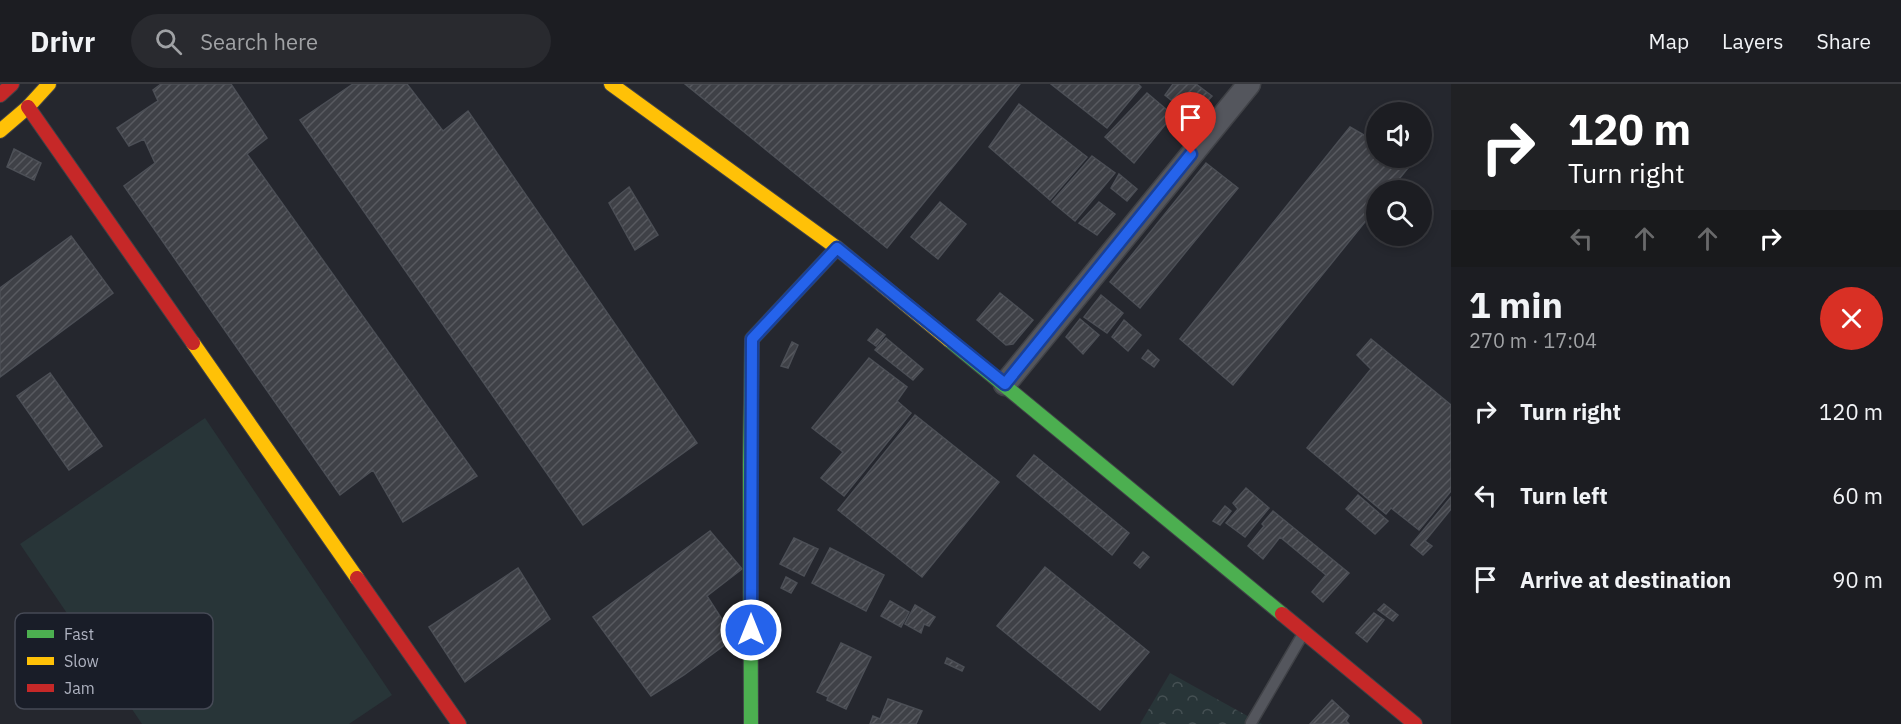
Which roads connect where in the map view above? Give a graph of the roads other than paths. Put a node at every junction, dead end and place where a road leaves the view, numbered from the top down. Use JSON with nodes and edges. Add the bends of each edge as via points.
{"nodes":[{"id":1,"x":12,"y":84,"type":"edge"},
{"id":2,"x":50,"y":84,"type":"edge"},
{"id":3,"x":611,"y":84,"type":"edge"},
{"id":4,"x":1249,"y":84,"type":"edge"},
{"id":5,"x":0,"y":95,"type":"edge"},
{"id":6,"x":28,"y":107,"type":"junction"},
{"id":7,"x":0,"y":131,"type":"edge"},
{"id":8,"x":837,"y":248,"type":"junction"},
{"id":9,"x":1005,"y":384,"type":"junction"},
{"id":10,"x":1303,"y":633,"type":"junction"},
{"id":11,"x":1251,"y":723,"type":"edge"},
{"id":12,"x":459,"y":724,"type":"edge"},
{"id":13,"x":751,"y":724,"type":"edge"},
{"id":14,"x":1415,"y":724,"type":"edge"}],
"edges":[{"from":1,"to":5,"type":"street"},
{"from":2,"to":6,"type":"street"},
{"from":3,"to":8,"type":"street"},
{"from":4,"to":9,"type":"street"},
{"from":6,"to":7,"type":"street"},
{"from":6,"to":12,"type":"street"},
{"from":8,"to":9,"type":"street"},
{"from":8,"to":13,"type":"street","via":[[752,339]]},
{"from":9,"to":10,"type":"street"},
{"from":10,"to":11,"type":"lane"},
{"from":10,"to":14,"type":"street"}]}
